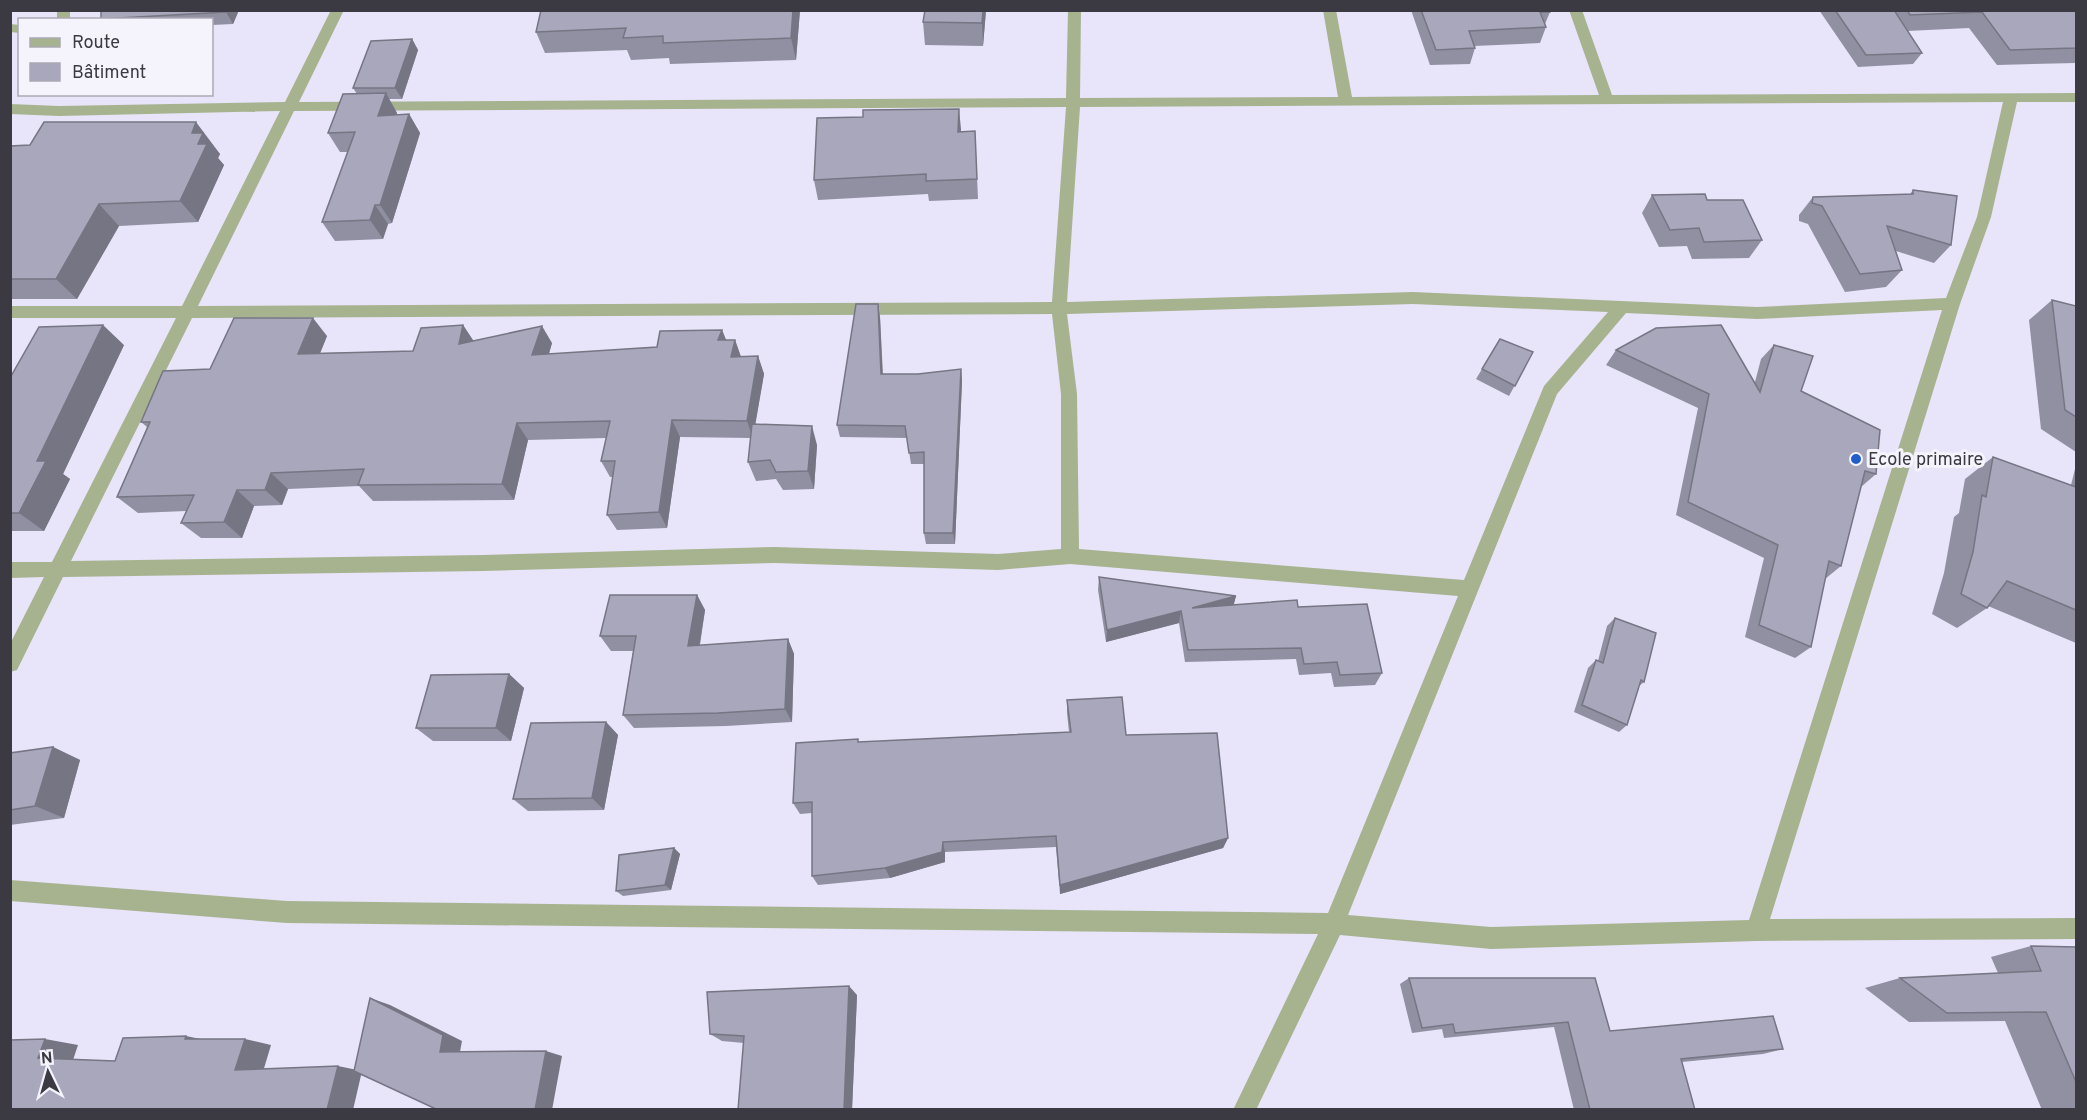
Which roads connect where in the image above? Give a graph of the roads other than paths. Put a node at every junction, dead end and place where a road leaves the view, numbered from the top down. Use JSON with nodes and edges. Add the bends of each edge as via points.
{"nodes":[{"id":1,"x":338,"y":10,"type":"edge"},
{"id":2,"x":1075,"y":10,"type":"edge"},
{"id":3,"x":1329,"y":10,"type":"edge"},
{"id":4,"x":1575,"y":10,"type":"edge"},
{"id":5,"x":191,"y":96,"type":"edge"},
{"id":6,"x":2011,"y":97,"type":"junction"},
{"id":7,"x":2076,"y":97,"type":"edge"},
{"id":8,"x":1607,"y":100,"type":"junction"},
{"id":9,"x":1346,"y":101,"type":"junction"},
{"id":10,"x":1073,"y":103,"type":"junction"},
{"id":11,"x":205,"y":107,"type":"junction"},
{"id":12,"x":289,"y":108,"type":"junction"},
{"id":13,"x":10,"y":109,"type":"edge"},
{"id":14,"x":1952,"y":304,"type":"junction"},
{"id":15,"x":1059,"y":309,"type":"junction"},
{"id":16,"x":1620,"y":309,"type":"junction"},
{"id":17,"x":10,"y":312,"type":"edge"},
{"id":18,"x":186,"y":313,"type":"junction"},
{"id":19,"x":1070,"y":556,"type":"junction"},
{"id":20,"x":10,"y":570,"type":"edge"},
{"id":21,"x":58,"y":570,"type":"junction"},
{"id":22,"x":1470,"y":589,"type":"junction"},
{"id":23,"x":10,"y":664,"type":"edge"},
{"id":24,"x":10,"y":890,"type":"edge"},
{"id":25,"x":1334,"y":924,"type":"junction"},
{"id":26,"x":2076,"y":929,"type":"edge"},
{"id":27,"x":1756,"y":930,"type":"junction"},
{"id":28,"x":1244,"y":1110,"type":"edge"}],
"edges":[{"from":1,"to":12,"type":"street"},
{"from":2,"to":10,"type":"street"},
{"from":3,"to":9,"type":"street"},
{"from":4,"to":8,"type":"street"},
{"from":5,"to":11,"type":"street"},
{"from":6,"to":7,"type":"street"},
{"from":6,"to":8,"type":"street"},
{"from":6,"to":14,"type":"street","via":[[1984,217]]},
{"from":8,"to":9,"type":"street"},
{"from":9,"to":10,"type":"street"},
{"from":10,"to":12,"type":"street"},
{"from":10,"to":15,"type":"street"},
{"from":11,"to":12,"type":"street"},
{"from":11,"to":13,"type":"street"},
{"from":12,"to":18,"type":"street"},
{"from":14,"to":16,"type":"street","via":[[1757,313]]},
{"from":14,"to":27,"type":"street"},
{"from":15,"to":16,"type":"street","via":[[1413,298]]},
{"from":15,"to":18,"type":"street"},
{"from":15,"to":19,"type":"street","via":[[1069,394]]},
{"from":16,"to":22,"type":"street","via":[[1550,391]]},
{"from":17,"to":18,"type":"street"},
{"from":18,"to":21,"type":"street"},
{"from":19,"to":21,"type":"street","via":[[998,562],[775,555]]},
{"from":19,"to":22,"type":"street"},
{"from":20,"to":21,"type":"street"},
{"from":21,"to":23,"type":"street"},
{"from":22,"to":25,"type":"street"},
{"from":24,"to":25,"type":"street","via":[[287,912]]},
{"from":25,"to":27,"type":"street","via":[[1491,938]]},
{"from":25,"to":28,"type":"street"},
{"from":26,"to":27,"type":"street"}]}
